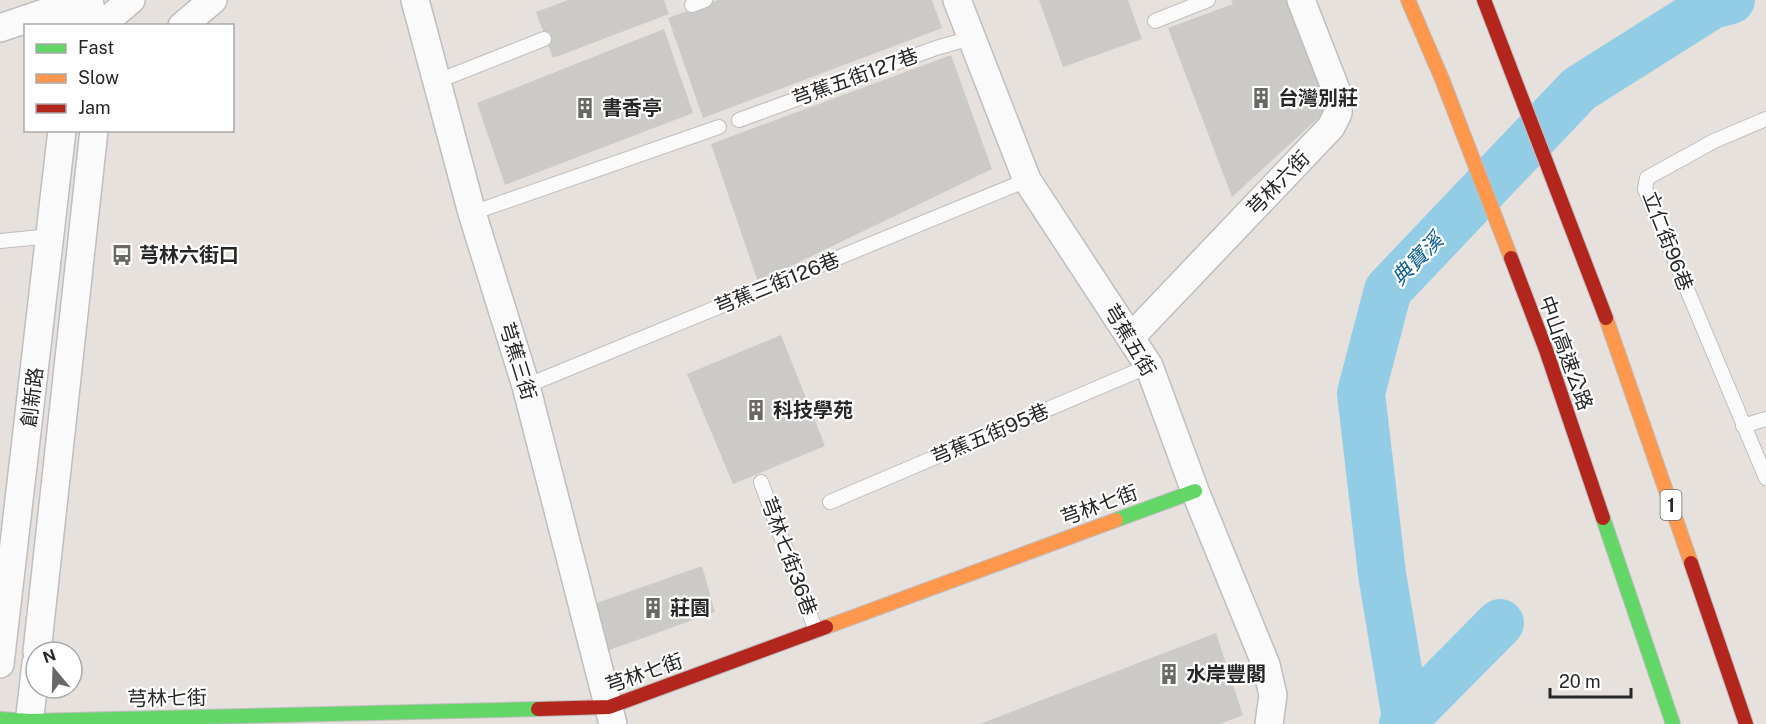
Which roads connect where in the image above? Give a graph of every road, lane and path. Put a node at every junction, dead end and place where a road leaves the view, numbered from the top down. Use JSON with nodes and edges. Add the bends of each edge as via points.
{"nodes":[{"id":1,"x":89,"y":0,"type":"edge"},
{"id":2,"x":131,"y":0,"type":"edge"},
{"id":3,"x":213,"y":0,"type":"edge"},
{"id":4,"x":416,"y":0,"type":"edge"},
{"id":5,"x":705,"y":0,"type":"edge"},
{"id":6,"x":957,"y":0,"type":"edge"},
{"id":7,"x":1208,"y":0,"type":"edge"},
{"id":8,"x":1300,"y":0,"type":"edge"},
{"id":9,"x":1408,"y":0,"type":"edge"},
{"id":10,"x":1484,"y":0,"type":"edge"},
{"id":11,"x":692,"y":5,"type":"dead end"},
{"id":12,"x":58,"y":9,"type":"edge"},
{"id":13,"x":1155,"y":21,"type":"dead end"},
{"id":14,"x":83,"y":24,"type":"edge"},
{"id":15,"x":94,"y":24,"type":"edge"},
{"id":16,"x":102,"y":24,"type":"edge"},
{"id":17,"x":184,"y":24,"type":"edge"},
{"id":18,"x":0,"y":28,"type":"edge"},
{"id":19,"x":971,"y":38,"type":"junction"},
{"id":20,"x":544,"y":39,"type":"dead end"},
{"id":21,"x":438,"y":81,"type":"junction"},
{"id":22,"x":1766,"y":119,"type":"edge"},
{"id":23,"x":739,"y":120,"type":"dead end"},
{"id":24,"x":719,"y":127,"type":"dead end"},
{"id":25,"x":62,"y":132,"type":"edge"},
{"id":26,"x":94,"y":132,"type":"edge"},
{"id":27,"x":1027,"y":180,"type":"junction"},
{"id":28,"x":472,"y":213,"type":"junction"},
{"id":29,"x":51,"y":236,"type":"junction"},
{"id":30,"x":0,"y":242,"type":"edge"},
{"id":31,"x":1131,"y":337,"type":"junction"},
{"id":32,"x":1149,"y":366,"type":"junction"},
{"id":33,"x":526,"y":386,"type":"junction"},
{"id":34,"x":1766,"y":419,"type":"edge"},
{"id":35,"x":1743,"y":426,"type":"junction"},
{"id":36,"x":1766,"y":478,"type":"edge"},
{"id":37,"x":761,"y":482,"type":"dead end"},
{"id":38,"x":1195,"y":491,"type":"junction"},
{"id":39,"x":830,"y":502,"type":"dead end"},
{"id":40,"x":816,"y":631,"type":"junction"},
{"id":41,"x":38,"y":640,"type":"edge"},
{"id":42,"x":0,"y":663,"type":"edge"},
{"id":43,"x":32,"y":700,"type":"edge"},
{"id":44,"x":611,"y":716,"type":"edge"},
{"id":45,"x":0,"y":719,"type":"edge"},
{"id":46,"x":29,"y":723,"type":"edge"},
{"id":47,"x":1269,"y":724,"type":"edge"},
{"id":48,"x":1672,"y":724,"type":"edge"},
{"id":49,"x":1746,"y":724,"type":"edge"}],
"edges":[{"from":1,"to":15,"type":"street"},
{"from":2,"to":16,"type":"street"},
{"from":3,"to":17,"type":"street"},
{"from":4,"to":21,"type":"street","name":"芎蕉三街"},
{"from":5,"to":11,"type":"lane"},
{"from":6,"to":19,"type":"street","name":"芎蕉五街"},
{"from":7,"to":13,"type":"lane"},
{"from":8,"to":31,"type":"street","name":"芎林六街","via":[[1338,95],[1338,112],[1331,127]]},
{"from":9,"to":48,"type":"main road","name":"中山高速公路","via":[[1546,350]]},
{"from":10,"to":49,"type":"main road","number":"1","via":[[1595,286]]},
{"from":12,"to":14,"type":"street"},
{"from":12,"to":18,"type":"street"},
{"from":19,"to":23,"type":"lane","name":"芎蕉五街127巷"},
{"from":19,"to":27,"type":"street","name":"芎蕉五街"},
{"from":20,"to":21,"type":"lane"},
{"from":21,"to":28,"type":"street","name":"芎蕉三街"},
{"from":22,"to":35,"type":"lane","name":"立仁街96巷","via":[[1714,141],[1647,178],[1645,189]]},
{"from":24,"to":28,"type":"lane"},
{"from":25,"to":29,"type":"street","name":"創新路"},
{"from":26,"to":41,"type":"street","name":"創新路"},
{"from":27,"to":31,"type":"street","name":"芎蕉五街"},
{"from":27,"to":33,"type":"lane","name":"芎蕉三街126巷"},
{"from":28,"to":33,"type":"street","name":"芎蕉三街"},
{"from":29,"to":30,"type":"lane"},
{"from":29,"to":42,"type":"street","name":"創新路"},
{"from":31,"to":32,"type":"street","name":"芎蕉五街"},
{"from":32,"to":38,"type":"street","name":"芎蕉五街"},
{"from":32,"to":39,"type":"lane","name":"芎蕉五街95巷"},
{"from":33,"to":44,"type":"street","name":"芎蕉三街"},
{"from":34,"to":35,"type":"lane"},
{"from":35,"to":36,"type":"lane","name":"立仁街96巷"},
{"from":37,"to":40,"type":"lane","name":"芎林七街36巷"},
{"from":38,"to":40,"type":"main road","name":"芎林七街"},
{"from":38,"to":47,"type":"street","name":"芎蕉五街","via":[[1266,666],[1273,695]]},
{"from":40,"to":44,"type":"main road","name":"芎林七街"},
{"from":43,"to":46,"type":"street"},
{"from":44,"to":46,"type":"main road","name":"芎林七街"},
{"from":45,"to":46,"type":"main road","name":"芎林七街"}]}
